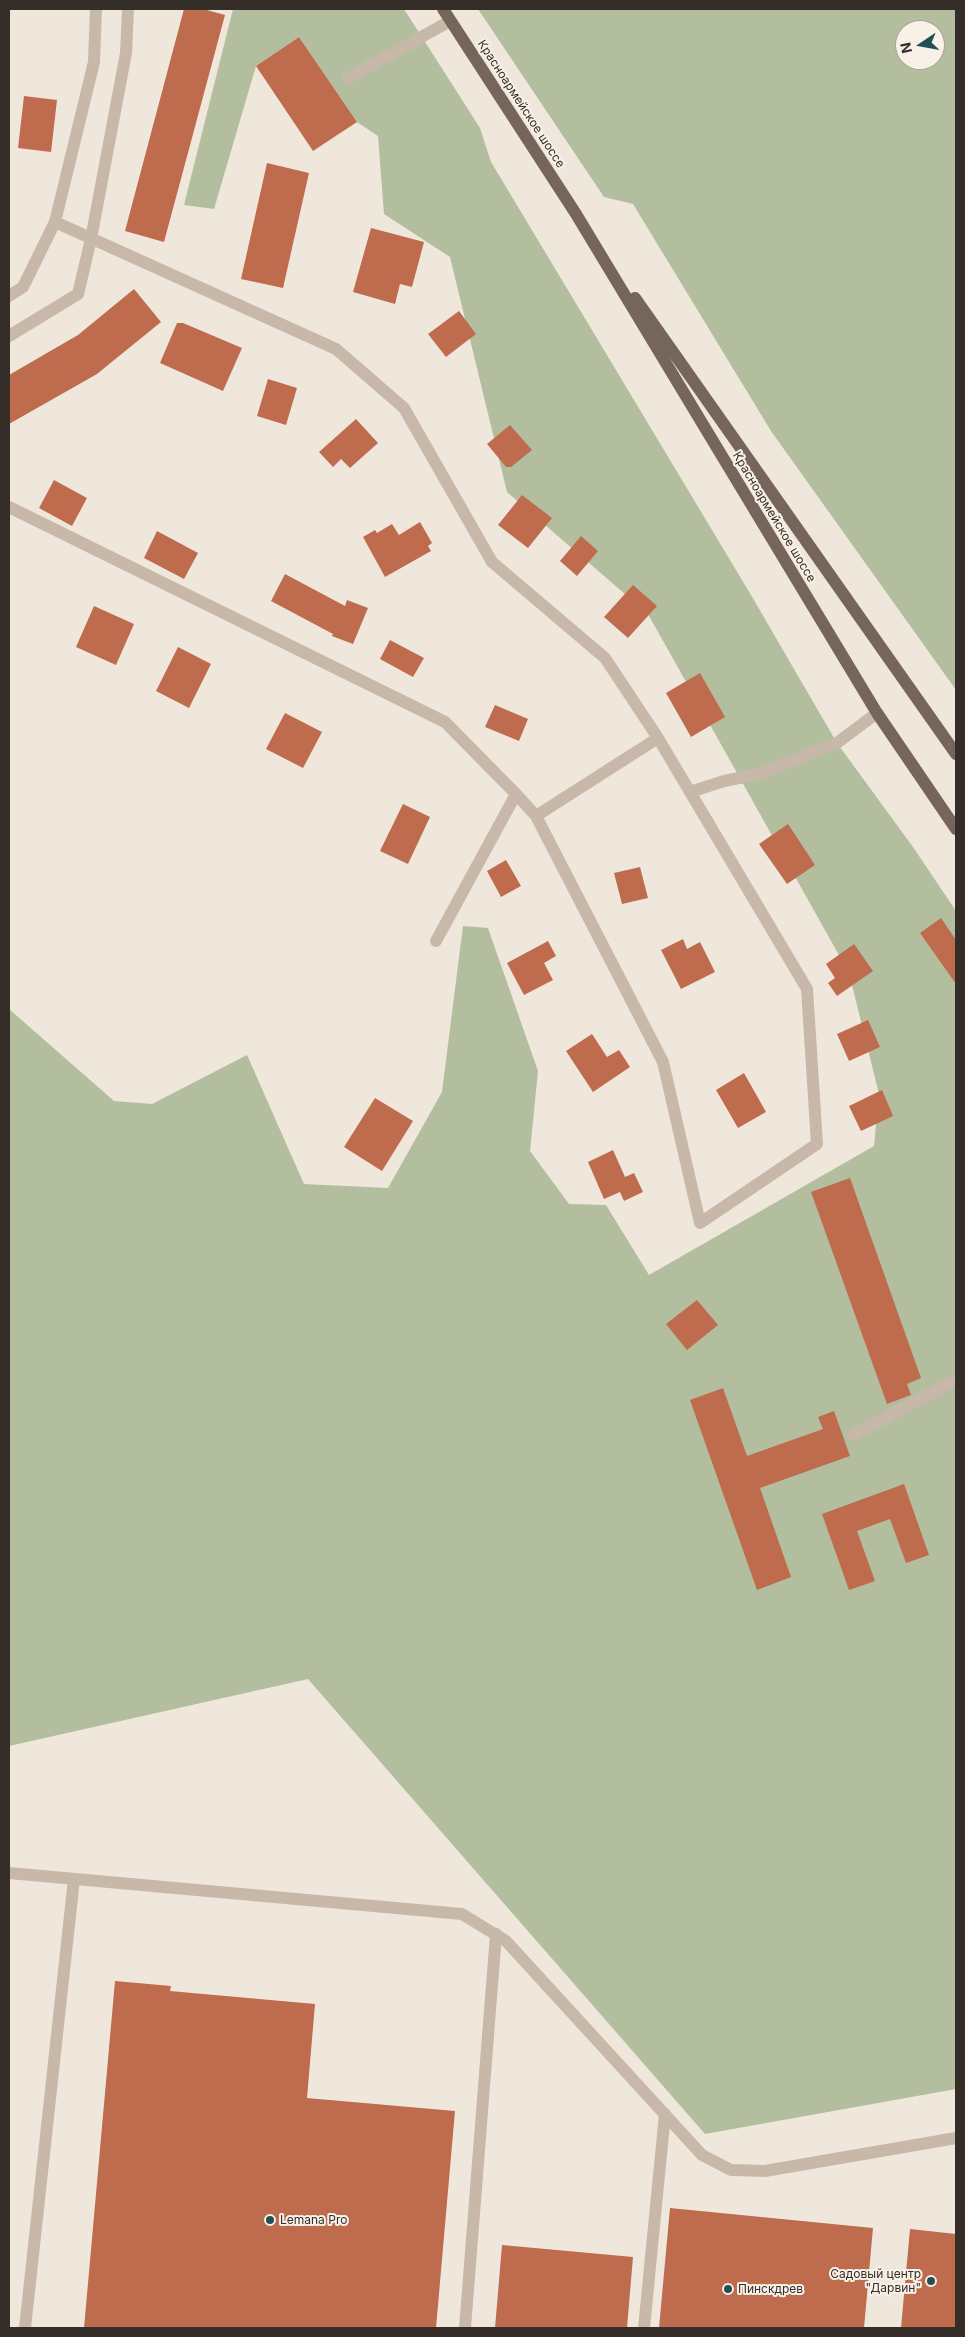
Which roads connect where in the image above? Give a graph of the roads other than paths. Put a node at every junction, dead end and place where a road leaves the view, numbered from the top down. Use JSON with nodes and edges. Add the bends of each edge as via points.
{"nodes":[{"id":1,"x":96,"y":9,"type":"edge"},
{"id":2,"x":128,"y":9,"type":"edge"},
{"id":3,"x":443,"y":9,"type":"edge"},
{"id":4,"x":450,"y":21,"type":"junction"},
{"id":5,"x":348,"y":78,"type":"dead end"},
{"id":6,"x":576,"y":214,"type":"junction"},
{"id":7,"x":55,"y":222,"type":"junction"},
{"id":8,"x":91,"y":239,"type":"junction"},
{"id":9,"x":9,"y":296,"type":"edge"},
{"id":10,"x":9,"y":336,"type":"edge"},
{"id":11,"x":9,"y":507,"type":"edge"},
{"id":12,"x":878,"y":713,"type":"junction"},
{"id":13,"x":658,"y":738,"type":"junction"},
{"id":14,"x":956,"y":754,"type":"edge"},
{"id":15,"x":690,"y":792,"type":"junction"},
{"id":16,"x":516,"y":794,"type":"junction"},
{"id":17,"x":536,"y":816,"type":"junction"},
{"id":18,"x":956,"y":829,"type":"edge"},
{"id":19,"x":436,"y":941,"type":"dead end"},
{"id":20,"x":956,"y":1380,"type":"edge"},
{"id":21,"x":852,"y":1435,"type":"dead end"},
{"id":22,"x":9,"y":1873,"type":"edge"},
{"id":23,"x":74,"y":1879,"type":"junction"},
{"id":24,"x":496,"y":1934,"type":"junction"},
{"id":25,"x":665,"y":2114,"type":"junction"},
{"id":26,"x":956,"y":2138,"type":"edge"},
{"id":27,"x":25,"y":2328,"type":"edge"},
{"id":28,"x":465,"y":2328,"type":"edge"},
{"id":29,"x":644,"y":2328,"type":"edge"}],
"edges":[{"from":1,"to":7,"type":"street","via":[[94,62]]},
{"from":2,"to":8,"type":"street","via":[[126,53]]},
{"from":3,"to":4,"type":"main road","name":"Красноармейское шоссе"},
{"from":4,"to":5,"type":"street"},
{"from":4,"to":6,"type":"main road","name":"Красноармейское шоссе"},
{"from":6,"to":12,"type":"main road","name":"Красноармейское шоссе"},
{"from":6,"to":14,"type":"main road","name":"Красноармейское шоссе"},
{"from":7,"to":8,"type":"street"},
{"from":7,"to":9,"type":"street","via":[[23,287]]},
{"from":8,"to":10,"type":"street","via":[[78,294]]},
{"from":8,"to":13,"type":"street","via":[[336,349],[404,408],[492,562],[605,658]]},
{"from":11,"to":16,"type":"street","via":[[445,722]]},
{"from":12,"to":15,"type":"street","via":[[838,743],[759,774]]},
{"from":12,"to":18,"type":"main road","name":"Красноармейское шоссе"},
{"from":13,"to":15,"type":"street"},
{"from":13,"to":17,"type":"street"},
{"from":15,"to":17,"type":"street","via":[[807,989],[817,1144],[700,1223],[664,1062]]},
{"from":16,"to":17,"type":"street"},
{"from":16,"to":19,"type":"street"},
{"from":20,"to":21,"type":"street"},
{"from":22,"to":23,"type":"street"},
{"from":23,"to":24,"type":"street","via":[[462,1914]]},
{"from":23,"to":27,"type":"street"},
{"from":24,"to":25,"type":"street"},
{"from":24,"to":28,"type":"street"},
{"from":25,"to":26,"type":"street","via":[[702,2155],[731,2170],[765,2171]]},
{"from":25,"to":29,"type":"street"}]}
